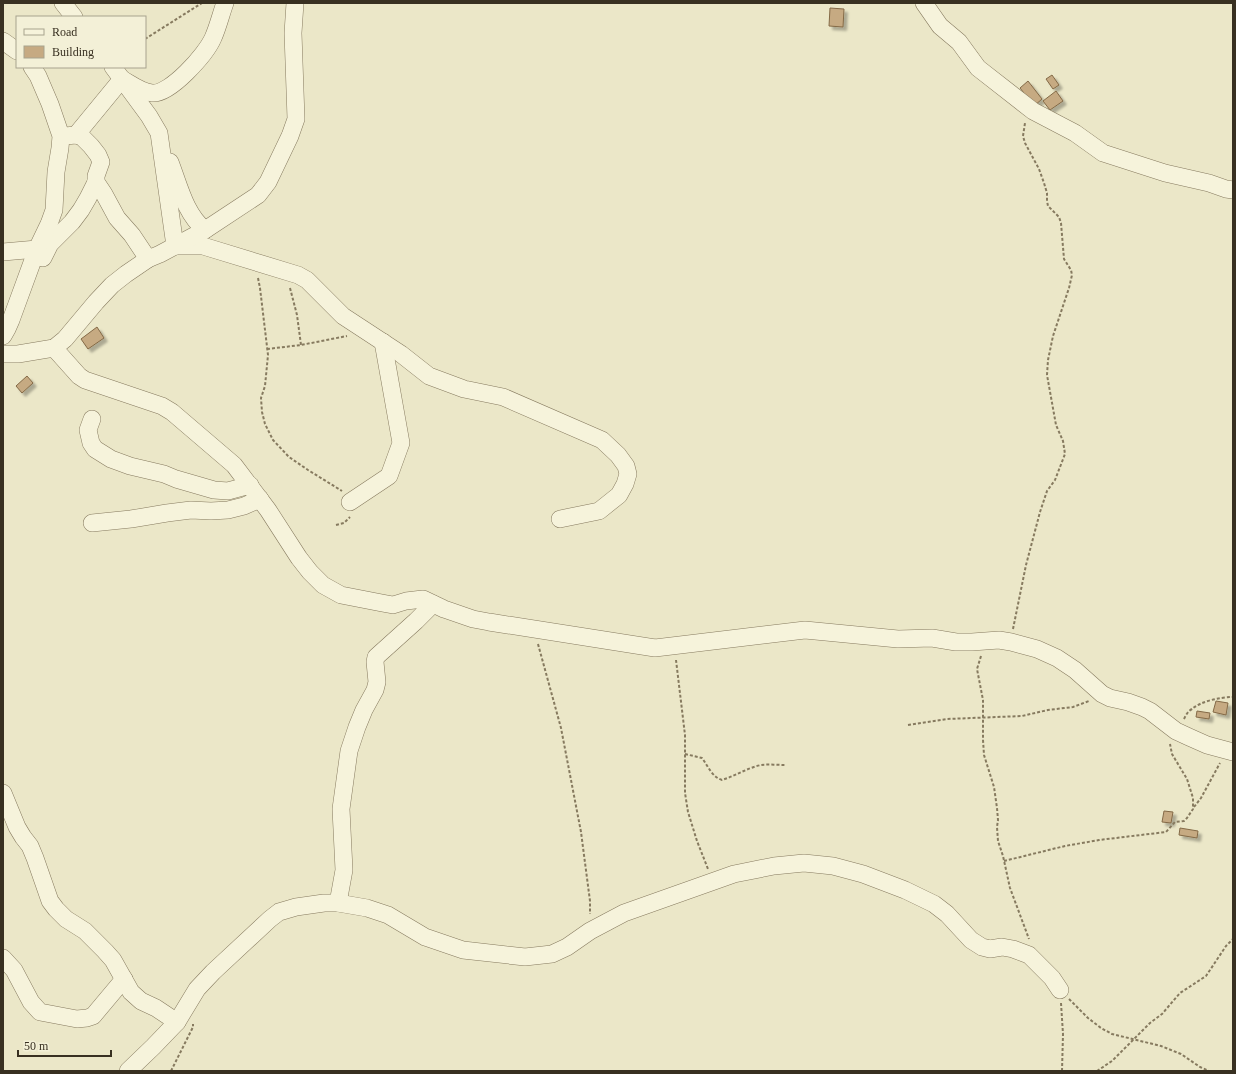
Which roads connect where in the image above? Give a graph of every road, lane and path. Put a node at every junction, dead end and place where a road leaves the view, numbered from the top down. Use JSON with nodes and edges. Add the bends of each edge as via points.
{"nodes":[{"id":1,"x":63,"y":3,"type":"edge"},
{"id":2,"x":202,"y":3,"type":"edge"},
{"id":3,"x":225,"y":3,"type":"edge"},
{"id":4,"x":295,"y":3,"type":"edge"},
{"id":5,"x":924,"y":3,"type":"edge"},
{"id":6,"x":73,"y":16,"type":"edge"},
{"id":7,"x":146,"y":37,"type":"edge"},
{"id":8,"x":3,"y":42,"type":"edge"},
{"id":9,"x":16,"y":50,"type":"edge"},
{"id":10,"x":33,"y":68,"type":"edge"},
{"id":11,"x":117,"y":73,"type":"edge"},
{"id":12,"x":1021,"y":102,"type":"junction"},
{"id":13,"x":159,"y":133,"type":"junction"},
{"id":14,"x":68,"y":136,"type":"junction"},
{"id":15,"x":96,"y":182,"type":"junction"},
{"id":16,"x":1233,"y":190,"type":"edge"},
{"id":17,"x":205,"y":230,"type":"junction"},
{"id":18,"x":175,"y":246,"type":"junction"},
{"id":19,"x":37,"y":249,"type":"junction"},
{"id":20,"x":3,"y":252,"type":"edge"},
{"id":21,"x":148,"y":259,"type":"junction"},
{"id":22,"x":254,"y":262,"type":"junction"},
{"id":23,"x":286,"y":271,"type":"junction"},
{"id":24,"x":23,"y":288,"type":"junction"},
{"id":25,"x":368,"y":332,"type":"junction"},
{"id":26,"x":3,"y":336,"type":"edge"},
{"id":27,"x":383,"y":342,"type":"junction"},
{"id":28,"x":301,"y":345,"type":"junction"},
{"id":29,"x":54,"y":348,"type":"junction"},
{"id":30,"x":267,"y":349,"type":"junction"},
{"id":31,"x":3,"y":354,"type":"edge"},
{"id":32,"x":92,"y":419,"type":"dead end"},
{"id":33,"x":250,"y":485,"type":"junction"},
{"id":34,"x":260,"y":499,"type":"junction"},
{"id":35,"x":350,"y":502,"type":"junction"},
{"id":36,"x":560,"y":519,"type":"dead end"},
{"id":37,"x":92,"y":523,"type":"dead end"},
{"id":38,"x":336,"y":525,"type":"dead end"},
{"id":39,"x":433,"y":604,"type":"junction"},
{"id":40,"x":533,"y":629,"type":"junction"},
{"id":41,"x":992,"y":640,"type":"junction"},
{"id":42,"x":1011,"y":642,"type":"junction"},
{"id":43,"x":674,"y":646,"type":"junction"},
{"id":44,"x":1233,"y":697,"type":"edge"},
{"id":45,"x":1110,"y":698,"type":"junction"},
{"id":46,"x":983,"y":718,"type":"junction"},
{"id":47,"x":908,"y":725,"type":"dead end"},
{"id":48,"x":1176,"y":731,"type":"junction"},
{"id":49,"x":1233,"y":752,"type":"edge"},
{"id":50,"x":685,"y":754,"type":"junction"},
{"id":51,"x":786,"y":765,"type":"dead end"},
{"id":52,"x":3,"y":793,"type":"edge"},
{"id":53,"x":1193,"y":809,"type":"junction"},
{"id":54,"x":1004,"y":861,"type":"junction"},
{"id":55,"x":713,"y":881,"type":"junction"},
{"id":56,"x":338,"y":903,"type":"junction"},
{"id":57,"x":590,"y":932,"type":"junction"},
{"id":58,"x":1233,"y":939,"type":"edge"},
{"id":59,"x":1030,"y":955,"type":"junction"},
{"id":60,"x":3,"y":958,"type":"edge"},
{"id":61,"x":124,"y":979,"type":"junction"},
{"id":62,"x":1060,"y":990,"type":"junction"},
{"id":63,"x":179,"y":1018,"type":"junction"},
{"id":64,"x":1133,"y":1039,"type":"junction"},
{"id":65,"x":128,"y":1071,"type":"edge"},
{"id":66,"x":171,"y":1071,"type":"edge"},
{"id":67,"x":1062,"y":1071,"type":"edge"},
{"id":68,"x":1097,"y":1071,"type":"edge"},
{"id":69,"x":1209,"y":1071,"type":"edge"}],
"edges":[{"from":1,"to":6,"type":"street"},
{"from":2,"to":7,"type":"path"},
{"from":3,"to":11,"type":"street","via":[[212,39],[177,82],[157,93],[151,93]]},
{"from":4,"to":17,"type":"street","via":[[293,33],[296,118],[290,136],[268,182],[258,195]]},
{"from":5,"to":12,"type":"street","via":[[940,26],[959,42],[978,68]]},
{"from":8,"to":9,"type":"street"},
{"from":10,"to":14,"type":"street"},
{"from":11,"to":13,"type":"street"},
{"from":11,"to":14,"type":"street"},
{"from":12,"to":16,"type":"street","via":[[1032,111],[1075,133],[1103,153],[1165,173]]},
{"from":12,"to":42,"type":"path","via":[[1026,114],[1023,136],[1025,143],[1044,182],[1046,202],[1059,217],[1064,259],[1072,275],[1053,336],[1047,375],[1056,425],[1065,454],[1056,480],[1047,491],[1040,512],[1026,564]]},
{"from":13,"to":17,"type":"street","via":[[189,211]]},
{"from":13,"to":18,"type":"street"},
{"from":14,"to":15,"type":"street","via":[[82,137],[100,159]]},
{"from":14,"to":19,"type":"street","via":[[56,172],[54,210]]},
{"from":15,"to":21,"type":"street","via":[[117,218]]},
{"from":15,"to":24,"type":"street","via":[[81,210],[50,244],[36,274]]},
{"from":17,"to":18,"type":"street"},
{"from":18,"to":21,"type":"street"},
{"from":18,"to":22,"type":"street","via":[[203,246]]},
{"from":19,"to":20,"type":"street"},
{"from":19,"to":24,"type":"street"},
{"from":21,"to":29,"type":"street","via":[[112,285]]},
{"from":22,"to":23,"type":"street"},
{"from":22,"to":30,"type":"path","via":[[260,288]]},
{"from":23,"to":25,"type":"street","via":[[307,280],[343,316]]},
{"from":23,"to":28,"type":"path","via":[[297,315]]},
{"from":24,"to":26,"type":"street"},
{"from":25,"to":27,"type":"street"},
{"from":25,"to":28,"type":"path"},
{"from":27,"to":35,"type":"street","via":[[401,443],[389,476]]},
{"from":27,"to":36,"type":"street","via":[[429,376],[464,389],[503,397],[602,440],[618,455],[628,474],[619,495],[599,511]]},
{"from":28,"to":30,"type":"path"},
{"from":29,"to":31,"type":"street"},
{"from":29,"to":33,"type":"street","via":[[79,376],[86,380],[172,412],[234,465]]},
{"from":30,"to":35,"type":"path","via":[[267,370],[261,398],[265,424],[273,440],[289,457],[338,488]]},
{"from":32,"to":33,"type":"street","via":[[88,430],[91,443],[95,449],[111,459],[214,490],[228,491]]},
{"from":33,"to":34,"type":"street"},
{"from":34,"to":37,"type":"street","via":[[228,510],[191,510]]},
{"from":34,"to":39,"type":"street","via":[[299,558],[323,585],[341,595],[382,604],[393,605],[423,600]]},
{"from":35,"to":38,"type":"path","via":[[352,514],[344,523]]},
{"from":39,"to":40,"type":"street","via":[[473,619]]},
{"from":39,"to":56,"type":"street","via":[[376,657],[374,662],[377,682],[375,690],[356,727],[349,751],[341,809],[344,870]]},
{"from":40,"to":43,"type":"street","via":[[655,648]]},
{"from":40,"to":57,"type":"path","via":[[561,728],[581,832],[590,901]]},
{"from":41,"to":42,"type":"street"},
{"from":41,"to":43,"type":"street","via":[[956,642],[932,638],[898,639],[805,630]]},
{"from":41,"to":46,"type":"path","via":[[982,654],[977,669],[983,700]]},
{"from":42,"to":45,"type":"street","via":[[1037,648],[1057,658]]},
{"from":43,"to":50,"type":"path"},
{"from":44,"to":48,"type":"path","via":[[1216,698],[1194,707]]},
{"from":45,"to":46,"type":"path","via":[[1022,716]]},
{"from":45,"to":48,"type":"street","via":[[1142,707]]},
{"from":46,"to":47,"type":"path","via":[[947,719]]},
{"from":46,"to":54,"type":"path","via":[[984,755],[994,788],[998,841]]},
{"from":48,"to":49,"type":"street","via":[[1207,745]]},
{"from":48,"to":53,"type":"path","via":[[1170,746],[1187,779],[1193,798]]},
{"from":49,"to":53,"type":"path","via":[[1218,766]]},
{"from":50,"to":51,"type":"path","via":[[702,758],[714,775],[722,780],[746,769],[763,765]]},
{"from":50,"to":55,"type":"path","via":[[685,793],[688,812]]},
{"from":52,"to":61,"type":"street","via":[[17,826],[30,846],[50,901],[66,919],[85,931],[105,951]]},
{"from":53,"to":54,"type":"path","via":[[1187,818],[1175,822],[1166,832],[1065,846]]},
{"from":54,"to":59,"type":"path","via":[[1027,932]]},
{"from":55,"to":57,"type":"street","via":[[624,913]]},
{"from":55,"to":59,"type":"street","via":[[774,866],[804,863],[833,866],[891,884],[934,904],[971,940],[982,947],[1002,947]]},
{"from":56,"to":57,"type":"street","via":[[367,908],[388,916],[425,937],[463,950],[525,957],[552,954]]},
{"from":56,"to":63,"type":"street","via":[[296,907],[279,912],[270,918],[197,989]]},
{"from":58,"to":64,"type":"path","via":[[1206,976],[1177,996],[1162,1014]]},
{"from":59,"to":62,"type":"street"},
{"from":60,"to":61,"type":"street","via":[[14,970],[31,1002],[40,1012],[77,1019],[92,1016]]},
{"from":61,"to":63,"type":"street","via":[[141,1000]]},
{"from":62,"to":64,"type":"path","via":[[1101,1028],[1112,1034]]},
{"from":62,"to":67,"type":"path"},
{"from":63,"to":65,"type":"street"},
{"from":63,"to":66,"type":"path","via":[[190,1017],[193,1027]]},
{"from":64,"to":68,"type":"path","via":[[1112,1061]]},
{"from":64,"to":69,"type":"path","via":[[1181,1054]]}]}
